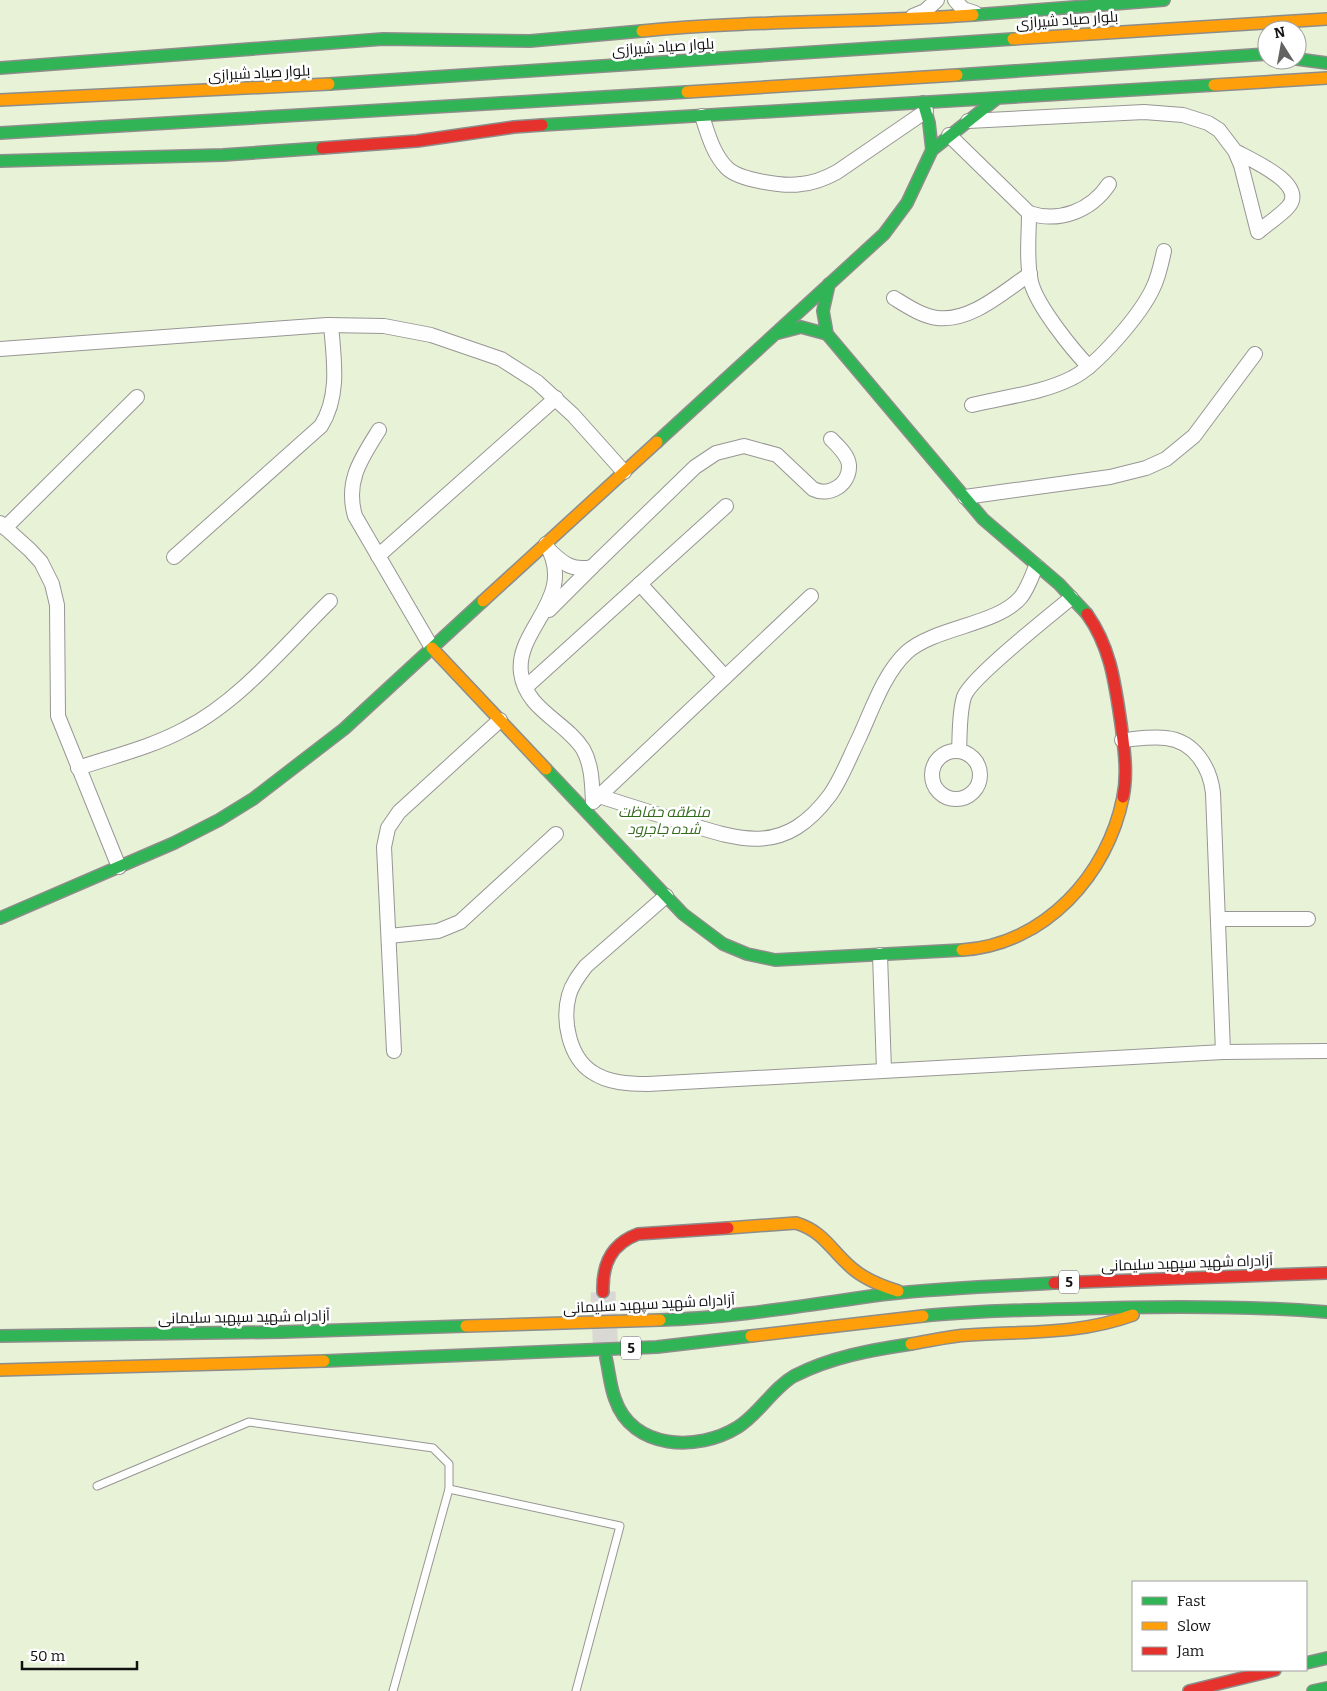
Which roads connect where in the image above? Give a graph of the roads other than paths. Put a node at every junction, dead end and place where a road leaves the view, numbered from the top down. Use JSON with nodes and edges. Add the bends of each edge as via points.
{"nodes":[{"id":1,"x":937,"y":0,"type":"edge"},
{"id":2,"x":955,"y":0,"type":"edge"},
{"id":3,"x":1164,"y":0,"type":"edge"},
{"id":4,"x":978,"y":14,"type":"junction"},
{"id":5,"x":1321,"y":16,"type":"edge"},
{"id":6,"x":903,"y":20,"type":"junction"},
{"id":7,"x":756,"y":24,"type":"junction"},
{"id":8,"x":655,"y":30,"type":"junction"},
{"id":9,"x":741,"y":36,"type":"dead end"},
{"id":10,"x":726,"y":47,"type":"dead end"},
{"id":11,"x":1327,"y":50,"type":"edge"},
{"id":12,"x":1307,"y":51,"type":"edge"},
{"id":13,"x":1257,"y":55,"type":"edge"},
{"id":14,"x":711,"y":59,"type":"junction"},
{"id":15,"x":694,"y":60,"type":"junction"},
{"id":16,"x":1307,"y":61,"type":"edge"},
{"id":17,"x":1327,"y":64,"type":"edge"},
{"id":18,"x":0,"y":68,"type":"edge"},
{"id":19,"x":1327,"y":78,"type":"edge"},
{"id":20,"x":678,"y":93,"type":"junction"},
{"id":21,"x":240,"y":97,"type":"junction"},
{"id":22,"x":996,"y":99,"type":"junction"},
{"id":23,"x":0,"y":100,"type":"edge"},
{"id":24,"x":924,"y":107,"type":"junction"},
{"id":25,"x":702,"y":116,"type":"junction"},
{"id":26,"x":680,"y":118,"type":"junction"},
{"id":27,"x":967,"y":121,"type":"junction"},
{"id":28,"x":238,"y":124,"type":"junction"},
{"id":29,"x":0,"y":133,"type":"edge"},
{"id":30,"x":949,"y":136,"type":"junction"},
{"id":31,"x":932,"y":150,"type":"junction"},
{"id":32,"x":1235,"y":151,"type":"junction"},
{"id":33,"x":0,"y":161,"type":"edge"},
{"id":34,"x":1109,"y":184,"type":"dead end"},
{"id":35,"x":1028,"y":213,"type":"junction"},
{"id":36,"x":1164,"y":252,"type":"dead end"},
{"id":37,"x":1030,"y":274,"type":"junction"},
{"id":38,"x":829,"y":284,"type":"junction"},
{"id":39,"x":894,"y":298,"type":"dead end"},
{"id":40,"x":331,"y":325,"type":"junction"},
{"id":41,"x":776,"y":333,"type":"junction"},
{"id":42,"x":827,"y":334,"type":"junction"},
{"id":43,"x":0,"y":348,"type":"edge"},
{"id":44,"x":1255,"y":354,"type":"dead end"},
{"id":45,"x":1089,"y":368,"type":"junction"},
{"id":46,"x":137,"y":397,"type":"dead end"},
{"id":47,"x":556,"y":398,"type":"junction"},
{"id":48,"x":972,"y":405,"type":"dead end"},
{"id":49,"x":379,"y":430,"type":"dead end"},
{"id":50,"x":831,"y":439,"type":"dead end"},
{"id":51,"x":624,"y":472,"type":"junction"},
{"id":52,"x":965,"y":497,"type":"junction"},
{"id":53,"x":726,"y":506,"type":"dead end"},
{"id":54,"x":2,"y":526,"type":"edge"},
{"id":55,"x":548,"y":547,"type":"junction"},
{"id":56,"x":378,"y":556,"type":"junction"},
{"id":57,"x":174,"y":557,"type":"dead end"},
{"id":58,"x":1036,"y":566,"type":"junction"},
{"id":59,"x":592,"y":567,"type":"junction"},
{"id":60,"x":640,"y":584,"type":"junction"},
{"id":61,"x":812,"y":596,"type":"dead end"},
{"id":62,"x":1071,"y":598,"type":"junction"},
{"id":63,"x":330,"y":601,"type":"dead end"},
{"id":64,"x":542,"y":617,"type":"junction"},
{"id":65,"x":432,"y":648,"type":"junction"},
{"id":66,"x":725,"y":678,"type":"junction"},
{"id":67,"x":526,"y":687,"type":"junction"},
{"id":68,"x":500,"y":720,"type":"junction"},
{"id":69,"x":1122,"y":740,"type":"junction"},
{"id":70,"x":959,"y":750,"type":"dead end"},
{"id":71,"x":78,"y":768,"type":"junction"},
{"id":72,"x":593,"y":803,"type":"junction"},
{"id":73,"x":556,"y":834,"type":"dead end"},
{"id":74,"x":119,"y":867,"type":"junction"},
{"id":75,"x":666,"y":896,"type":"junction"},
{"id":76,"x":0,"y":918,"type":"edge"},
{"id":77,"x":1308,"y":919,"type":"dead end"},
{"id":78,"x":1218,"y":920,"type":"junction"},
{"id":79,"x":388,"y":936,"type":"junction"},
{"id":80,"x":880,"y":955,"type":"junction"},
{"id":81,"x":394,"y":1051,"type":"dead end"},
{"id":82,"x":1327,"y":1051,"type":"edge"},
{"id":83,"x":1223,"y":1052,"type":"junction"},
{"id":84,"x":884,"y":1070,"type":"junction"},
{"id":85,"x":1327,"y":1273,"type":"edge"},
{"id":86,"x":603,"y":1292,"type":"tunnel mouth"},
{"id":87,"x":910,"y":1294,"type":"junction"},
{"id":88,"x":1150,"y":1306,"type":"junction"},
{"id":89,"x":1327,"y":1312,"type":"edge"},
{"id":90,"x":0,"y":1336,"type":"edge"},
{"id":91,"x":606,"y":1358,"type":"tunnel mouth"},
{"id":92,"x":0,"y":1370,"type":"edge"},
{"id":93,"x":97,"y":1486,"type":"dead end"},
{"id":94,"x":449,"y":1489,"type":"junction"},
{"id":95,"x":1327,"y":1658,"type":"edge"},
{"id":96,"x":1307,"y":1663,"type":"edge"},
{"id":97,"x":1271,"y":1671,"type":"edge"},
{"id":98,"x":1327,"y":1688,"type":"edge"},
{"id":99,"x":393,"y":1691,"type":"edge"},
{"id":100,"x":576,"y":1691,"type":"edge"},
{"id":101,"x":1190,"y":1691,"type":"edge"},
{"id":102,"x":1313,"y":1691,"type":"edge"}],
"edges":[{"from":1,"to":6,"type":"street","via":[[925,11]]},
{"from":2,"to":4,"type":"street","via":[[963,9]]},
{"from":3,"to":4,"type":"main road"},
{"from":4,"to":6,"type":"main road"},
{"from":5,"to":14,"type":"main road","name":"بلوار صیاد شیرازی"},
{"from":6,"to":7,"type":"main road"},
{"from":7,"to":8,"type":"main road"},
{"from":7,"to":9,"type":"main road"},
{"from":8,"to":15,"type":"main road"},
{"from":8,"to":18,"type":"main road","via":[[530,41],[382,39]]},
{"from":10,"to":14,"type":"main road"},
{"from":11,"to":12,"type":"main road"},
{"from":13,"to":20,"type":"main road"},
{"from":14,"to":15,"type":"main road","name":"بلوار صیاد شیرازی"},
{"from":15,"to":21,"type":"main road","name":"بلوار صیاد شیرازی"},
{"from":16,"to":17,"type":"main road"},
{"from":19,"to":22,"type":"main road"},
{"from":20,"to":26,"type":"main road"},
{"from":20,"to":28,"type":"main road"},
{"from":21,"to":23,"type":"main road","name":"بلوار صیاد شیرازی"},
{"from":21,"to":28,"type":"main road"},
{"from":22,"to":24,"type":"main road"},
{"from":22,"to":27,"type":"main road"},
{"from":24,"to":25,"type":"main road"},
{"from":24,"to":25,"type":"street","via":[[837,172],[799,185],[758,181],[728,169],[713,148]]},
{"from":24,"to":31,"type":"main road"},
{"from":25,"to":26,"type":"main road"},
{"from":26,"to":33,"type":"main road","via":[[514,127],[417,141]]},
{"from":27,"to":30,"type":"main road"},
{"from":27,"to":32,"type":"street","via":[[1164,112],[1208,124],[1226,138]]},
{"from":28,"to":29,"type":"main road"},
{"from":30,"to":31,"type":"main road"},
{"from":30,"to":35,"type":"street"},
{"from":31,"to":38,"type":"main road","via":[[897,218]]},
{"from":32,"to":32,"type":"street","via":[[1241,165],[1258,232],[1290,206],[1292,195],[1281,177]]},
{"from":34,"to":35,"type":"street","via":[[1101,196],[1081,210],[1053,217]]},
{"from":35,"to":37,"type":"street"},
{"from":36,"to":45,"type":"street","via":[[1158,276],[1146,300]]},
{"from":37,"to":39,"type":"street","via":[[977,309],[950,318],[924,314]]},
{"from":37,"to":45,"type":"street","via":[[1038,300]]},
{"from":38,"to":41,"type":"main road"},
{"from":38,"to":42,"type":"main road","via":[[823,311]]},
{"from":40,"to":43,"type":"street"},
{"from":40,"to":47,"type":"street","via":[[384,326],[431,335],[479,350],[516,368]]},
{"from":40,"to":57,"type":"street","via":[[333,402],[321,426]]},
{"from":41,"to":42,"type":"main road","via":[[801,327]]},
{"from":41,"to":51,"type":"main road"},
{"from":42,"to":52,"type":"main road"},
{"from":44,"to":52,"type":"street","via":[[1194,436],[1166,459],[1110,477]]},
{"from":45,"to":48,"type":"street","via":[[1057,384]]},
{"from":46,"to":54,"type":"street"},
{"from":47,"to":51,"type":"street"},
{"from":47,"to":56,"type":"street"},
{"from":49,"to":56,"type":"street","via":[[359,463],[351,487],[355,516]]},
{"from":50,"to":59,"type":"street","via":[[849,466],[845,480],[834,490],[820,493],[813,489],[777,455],[744,446],[734,447],[695,467]]},
{"from":51,"to":55,"type":"main road"},
{"from":52,"to":58,"type":"main road","via":[[990,526]]},
{"from":53,"to":60,"type":"street"},
{"from":54,"to":71,"type":"street","via":[[41,562],[52,584],[57,605],[58,716]]},
{"from":55,"to":59,"type":"street","via":[[567,566]]},
{"from":55,"to":64,"type":"street","via":[[554,587]]},
{"from":55,"to":65,"type":"main road"},
{"from":56,"to":65,"type":"street"},
{"from":58,"to":62,"type":"main road"},
{"from":58,"to":72,"type":"street","via":[[1022,596],[1009,607],[924,641],[907,652],[886,682],[832,792],[813,815],[794,829],[772,838],[730,838]]},
{"from":59,"to":64,"type":"street"},
{"from":60,"to":66,"type":"street"},
{"from":60,"to":67,"type":"street"},
{"from":61,"to":66,"type":"street"},
{"from":62,"to":69,"type":"main road","via":[[1088,615],[1107,652],[1117,695]]},
{"from":62,"to":70,"type":"street","via":[[966,691]]},
{"from":63,"to":71,"type":"street","via":[[243,686],[209,714],[172,736]]},
{"from":64,"to":67,"type":"street","via":[[522,655],[521,672]]},
{"from":65,"to":68,"type":"main road"},
{"from":65,"to":74,"type":"main road","via":[[344,729],[253,799],[189,835]]},
{"from":66,"to":72,"type":"street"},
{"from":67,"to":72,"type":"street","via":[[542,710],[582,749],[591,775]]},
{"from":68,"to":72,"type":"main road"},
{"from":68,"to":79,"type":"street","via":[[400,812],[388,828],[384,847]]},
{"from":69,"to":78,"type":"street","via":[[1171,738],[1189,747],[1206,766],[1213,793]]},
{"from":69,"to":80,"type":"main road","via":[[1125,789],[1117,824],[1097,869],[1070,902],[1035,927],[1005,942],[948,952]]},
{"from":71,"to":74,"type":"street"},
{"from":72,"to":75,"type":"main road"},
{"from":73,"to":79,"type":"street","via":[[460,922],[438,931]]},
{"from":74,"to":76,"type":"main road"},
{"from":75,"to":80,"type":"main road","via":[[710,936],[761,958],[793,960]]},
{"from":75,"to":84,"type":"street","via":[[586,966],[573,985],[567,1005],[567,1029],[574,1050],[590,1071],[615,1081],[648,1084]]},
{"from":77,"to":78,"type":"street"},
{"from":78,"to":83,"type":"street"},
{"from":79,"to":81,"type":"street"},
{"from":80,"to":84,"type":"street"},
{"from":82,"to":83,"type":"street"},
{"from":83,"to":84,"type":"street"},
{"from":85,"to":87,"type":"main road","name":"آزادراه شهید سپهبد سلیمانی","number":"5","via":[[1083,1281]]},
{"from":86,"to":87,"type":"main road","via":[[602,1277],[607,1259],[614,1248],[629,1236],[796,1224],[818,1231],[846,1264],[864,1278],[882,1287]]},
{"from":87,"to":90,"type":"main road","name":"آزادراه شهید سپهبد سلیمانی","number":"5","via":[[697,1320]]},
{"from":88,"to":89,"type":"main road","number":"5","via":[[1261,1307]]},
{"from":88,"to":91,"type":"main road","via":[[1125,1318],[1084,1328],[966,1335],[857,1352],[793,1377],[738,1427],[691,1443],[650,1439],[633,1426],[615,1400]]},
{"from":88,"to":92,"type":"main road","number":"5","via":[[959,1312],[657,1347]]},
{"from":93,"to":94,"type":"lane","via":[[249,1422],[433,1448],[449,1464]]},
{"from":94,"to":99,"type":"lane"},
{"from":94,"to":100,"type":"lane","via":[[620,1526]]},
{"from":95,"to":96,"type":"main road"},
{"from":97,"to":101,"type":"main road"},
{"from":98,"to":102,"type":"main road"}]}
